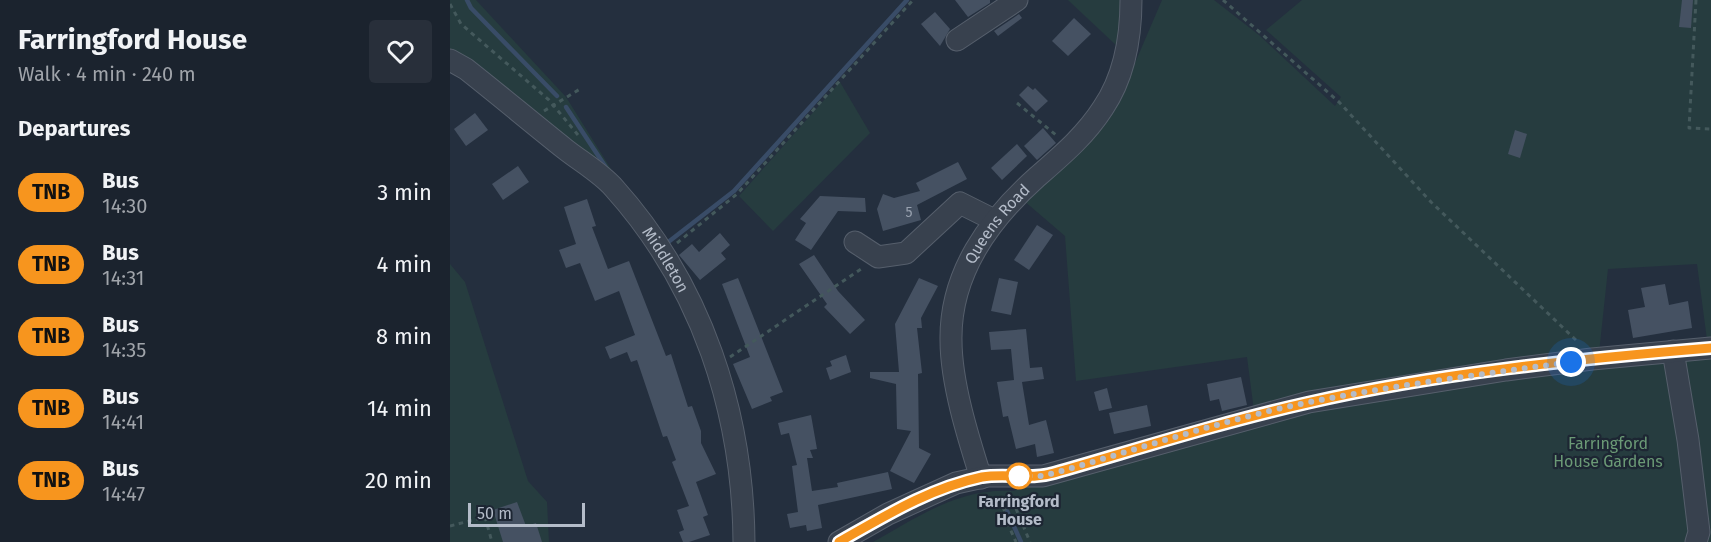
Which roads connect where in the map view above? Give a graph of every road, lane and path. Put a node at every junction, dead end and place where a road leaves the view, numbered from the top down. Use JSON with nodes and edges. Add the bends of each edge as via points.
{"nodes":[{"id":1,"x":913,"y":0,"type":"edge"},
{"id":2,"x":1017,"y":0,"type":"edge"},
{"id":3,"x":1115,"y":0,"type":"edge"},
{"id":4,"x":1223,"y":0,"type":"edge"},
{"id":5,"x":1696,"y":0,"type":"edge"},
{"id":6,"x":450,"y":4,"type":"edge"},
{"id":7,"x":1135,"y":5,"type":"edge"},
{"id":8,"x":957,"y":40,"type":"dead end"},
{"id":9,"x":450,"y":60,"type":"edge"},
{"id":10,"x":580,"y":89,"type":"dead end"},
{"id":11,"x":1017,"y":103,"type":"dead end"},
{"id":12,"x":553,"y":105,"type":"junction"},
{"id":13,"x":529,"y":120,"type":"junction"},
{"id":14,"x":1711,"y":129,"type":"edge"},
{"id":15,"x":581,"y":138,"type":"dead end"},
{"id":16,"x":1071,"y":148,"type":"junction"},
{"id":17,"x":994,"y":220,"type":"junction"},
{"id":18,"x":855,"y":242,"type":"dead end"},
{"id":19,"x":663,"y":253,"type":"junction"},
{"id":20,"x":878,"y":257,"type":"junction"},
{"id":21,"x":1711,"y":348,"type":"edge"},
{"id":22,"x":1673,"y":351,"type":"junction"},
{"id":23,"x":1592,"y":359,"type":"junction"},
{"id":24,"x":716,"y":366,"type":"junction"},
{"id":25,"x":1004,"y":476,"type":"junction"},
{"id":26,"x":981,"y":478,"type":"junction"},
{"id":27,"x":1014,"y":503,"type":"junction"},
{"id":28,"x":450,"y":526,"type":"edge"},
{"id":29,"x":492,"y":542,"type":"edge"},
{"id":30,"x":744,"y":542,"type":"edge"},
{"id":31,"x":839,"y":542,"type":"edge"},
{"id":32,"x":1016,"y":542,"type":"edge"},
{"id":33,"x":1030,"y":542,"type":"edge"},
{"id":34,"x":1696,"y":542,"type":"edge"}],
"edges":[{"from":1,"to":19,"type":"path","via":[[737,194]]},
{"from":2,"to":8,"type":"street"},
{"from":3,"to":7,"type":"street"},
{"from":4,"to":23,"type":"path","via":[[1339,102],[1431,202],[1592,354]]},
{"from":5,"to":14,"type":"path","via":[[1689,128]]},
{"from":6,"to":12,"type":"path","via":[[461,24]]},
{"from":7,"to":16,"type":"street","name":"Queens Road","via":[[1120,76],[1103,108]]},
{"from":9,"to":13,"type":"street","name":"Middleton"},
{"from":10,"to":12,"type":"path"},
{"from":11,"to":16,"type":"path"},
{"from":12,"to":13,"type":"path"},
{"from":12,"to":15,"type":"path"},
{"from":13,"to":19,"type":"street","name":"Middleton","via":[[613,186]]},
{"from":16,"to":17,"type":"street","name":"Queens Road"},
{"from":17,"to":20,"type":"street","via":[[960,203],[906,253]]},
{"from":17,"to":26,"type":"street","name":"Queens Road","via":[[978,242],[963,275],[953,310],[951,339],[952,369]]},
{"from":18,"to":20,"type":"street"},
{"from":19,"to":24,"type":"street","name":"Middleton","via":[[677,274]]},
{"from":20,"to":24,"type":"path"},
{"from":21,"to":22,"type":"street"},
{"from":22,"to":23,"type":"street"},
{"from":22,"to":34,"type":"street","via":[[1694,486],[1699,532]]},
{"from":23,"to":25,"type":"street","via":[[1309,402],[1043,476]]},
{"from":24,"to":30,"type":"street","name":"Middleton","via":[[740,455]]},
{"from":25,"to":26,"type":"street"},
{"from":25,"to":27,"type":"path"},
{"from":26,"to":31,"type":"street","via":[[930,494]]},
{"from":27,"to":32,"type":"path","via":[[1002,511]]},
{"from":27,"to":33,"type":"path"},
{"from":28,"to":29,"type":"path","via":[[485,517]]}]}
